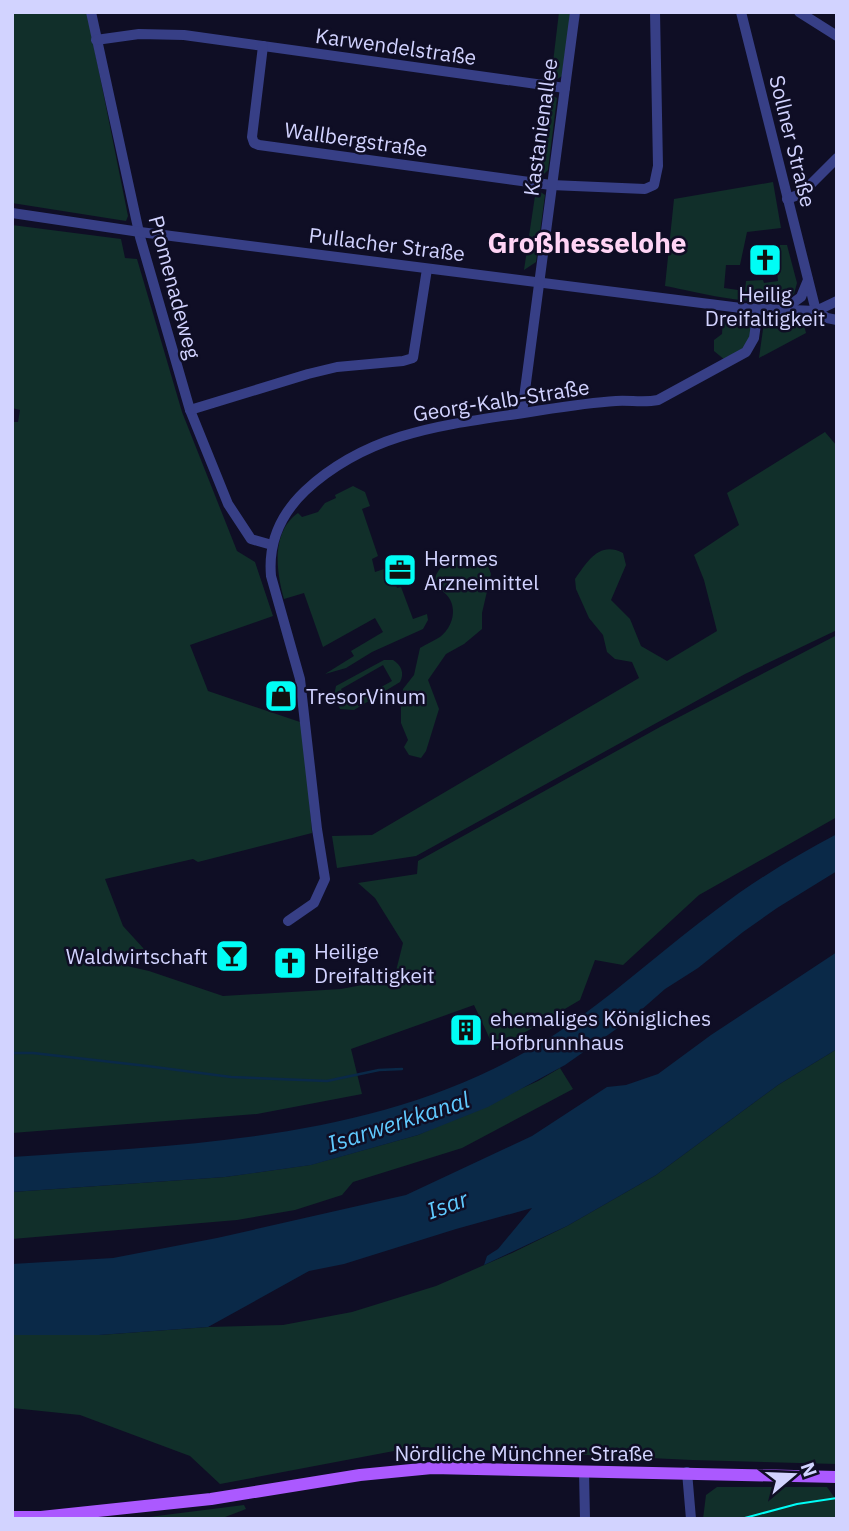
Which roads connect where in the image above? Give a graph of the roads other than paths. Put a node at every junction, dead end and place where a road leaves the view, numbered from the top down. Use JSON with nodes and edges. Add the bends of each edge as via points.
{"nodes":[{"id":1,"x":91,"y":12,"type":"edge"},
{"id":2,"x":575,"y":12,"type":"edge"},
{"id":3,"x":655,"y":12,"type":"edge"},
{"id":4,"x":740,"y":12,"type":"edge"},
{"id":5,"x":800,"y":12,"type":"edge"},
{"id":6,"x":837,"y":36,"type":"edge"},
{"id":7,"x":96,"y":40,"type":"junction"},
{"id":8,"x":263,"y":46,"type":"junction"},
{"id":9,"x":565,"y":88,"type":"junction"},
{"id":10,"x":837,"y":158,"type":"edge"},
{"id":11,"x":551,"y":185,"type":"junction"},
{"id":12,"x":787,"y":199,"type":"junction"},
{"id":13,"x":12,"y":213,"type":"edge"},
{"id":14,"x":140,"y":232,"type":"junction"},
{"id":15,"x":427,"y":269,"type":"junction"},
{"id":16,"x":808,"y":279,"type":"junction"},
{"id":17,"x":538,"y":282,"type":"junction"},
{"id":18,"x":837,"y":301,"type":"edge"},
{"id":19,"x":758,"y":310,"type":"junction"},
{"id":20,"x":783,"y":310,"type":"junction"},
{"id":21,"x":816,"y":311,"type":"junction"},
{"id":22,"x":837,"y":320,"type":"edge"},
{"id":23,"x":190,"y":410,"type":"junction"},
{"id":24,"x":522,"y":413,"type":"junction"},
{"id":25,"x":272,"y":545,"type":"junction"},
{"id":26,"x":288,"y":921,"type":"dead end"},
{"id":27,"x":578,"y":1471,"type":"junction"},
{"id":28,"x":687,"y":1472,"type":"junction"},
{"id":29,"x":833,"y":1477,"type":"edge"},
{"id":30,"x":111,"y":1514,"type":"edge"},
{"id":31,"x":12,"y":1517,"type":"edge"},
{"id":32,"x":585,"y":1519,"type":"edge"},
{"id":33,"x":691,"y":1519,"type":"edge"}],
"edges":[{"from":1,"to":7,"type":"street","name":"Promenadeweg"},
{"from":2,"to":9,"type":"street","name":"Kastanienallee"},
{"from":3,"to":11,"type":"street","via":[[658,166],[653,185],[645,189]]},
{"from":4,"to":12,"type":"street","name":"Sollner Straße"},
{"from":5,"to":6,"type":"street"},
{"from":7,"to":8,"type":"street","name":"Karwendelstraße","via":[[159,34]]},
{"from":7,"to":14,"type":"street","name":"Promenadeweg"},
{"from":8,"to":9,"type":"street","name":"Karwendelstraße"},
{"from":8,"to":11,"type":"street","name":"Wallbergstraße","via":[[254,143]]},
{"from":9,"to":11,"type":"street","name":"Kastanienallee"},
{"from":10,"to":12,"type":"street","via":[[801,194]]},
{"from":11,"to":17,"type":"street","name":"Kastanienallee"},
{"from":12,"to":16,"type":"street","name":"Sollner Straße"},
{"from":13,"to":14,"type":"street","name":"Pullacher Straße"},
{"from":14,"to":15,"type":"street","name":"Pullacher Straße"},
{"from":14,"to":23,"type":"street","name":"Promenadeweg"},
{"from":15,"to":17,"type":"street","name":"Pullacher Straße"},
{"from":15,"to":23,"type":"street","via":[[413,358],[337,367]]},
{"from":16,"to":20,"type":"street","via":[[801,298]]},
{"from":16,"to":21,"type":"street","name":"Sollner Straße"},
{"from":17,"to":19,"type":"street","name":"Pullacher Straße"},
{"from":17,"to":24,"type":"street","name":"Kastanienallee"},
{"from":18,"to":21,"type":"street"},
{"from":19,"to":20,"type":"street","name":"Pullacher Straße"},
{"from":19,"to":24,"type":"street","name":"Georg-Kalb-Straße","via":[[754,338],[746,352],[658,400]]},
{"from":20,"to":21,"type":"street","name":"Pullacher Straße"},
{"from":21,"to":22,"type":"street","name":"Pullacher Straße"},
{"from":23,"to":25,"type":"street","name":"Promenadeweg","via":[[239,523],[251,539]]},
{"from":24,"to":25,"type":"street","name":"Georg-Kalb-Straße","via":[[435,426],[354,455],[300,496],[285,515]]},
{"from":25,"to":26,"type":"street","name":"Georg-Kalb-Straße","via":[[271,576],[300,679],[325,878],[314,903]]},
{"from":27,"to":28,"type":"main road","name":"Nördliche Münchner Straße"},
{"from":27,"to":30,"type":"main road","name":"Nördliche Münchner Straße","via":[[397,1471]]},
{"from":27,"to":32,"type":"street"},
{"from":28,"to":29,"type":"main road","name":"Nördliche Münchner Straße"},
{"from":28,"to":33,"type":"street"},
{"from":30,"to":31,"type":"main road","name":"Nördliche Münchner Straße"}]}
